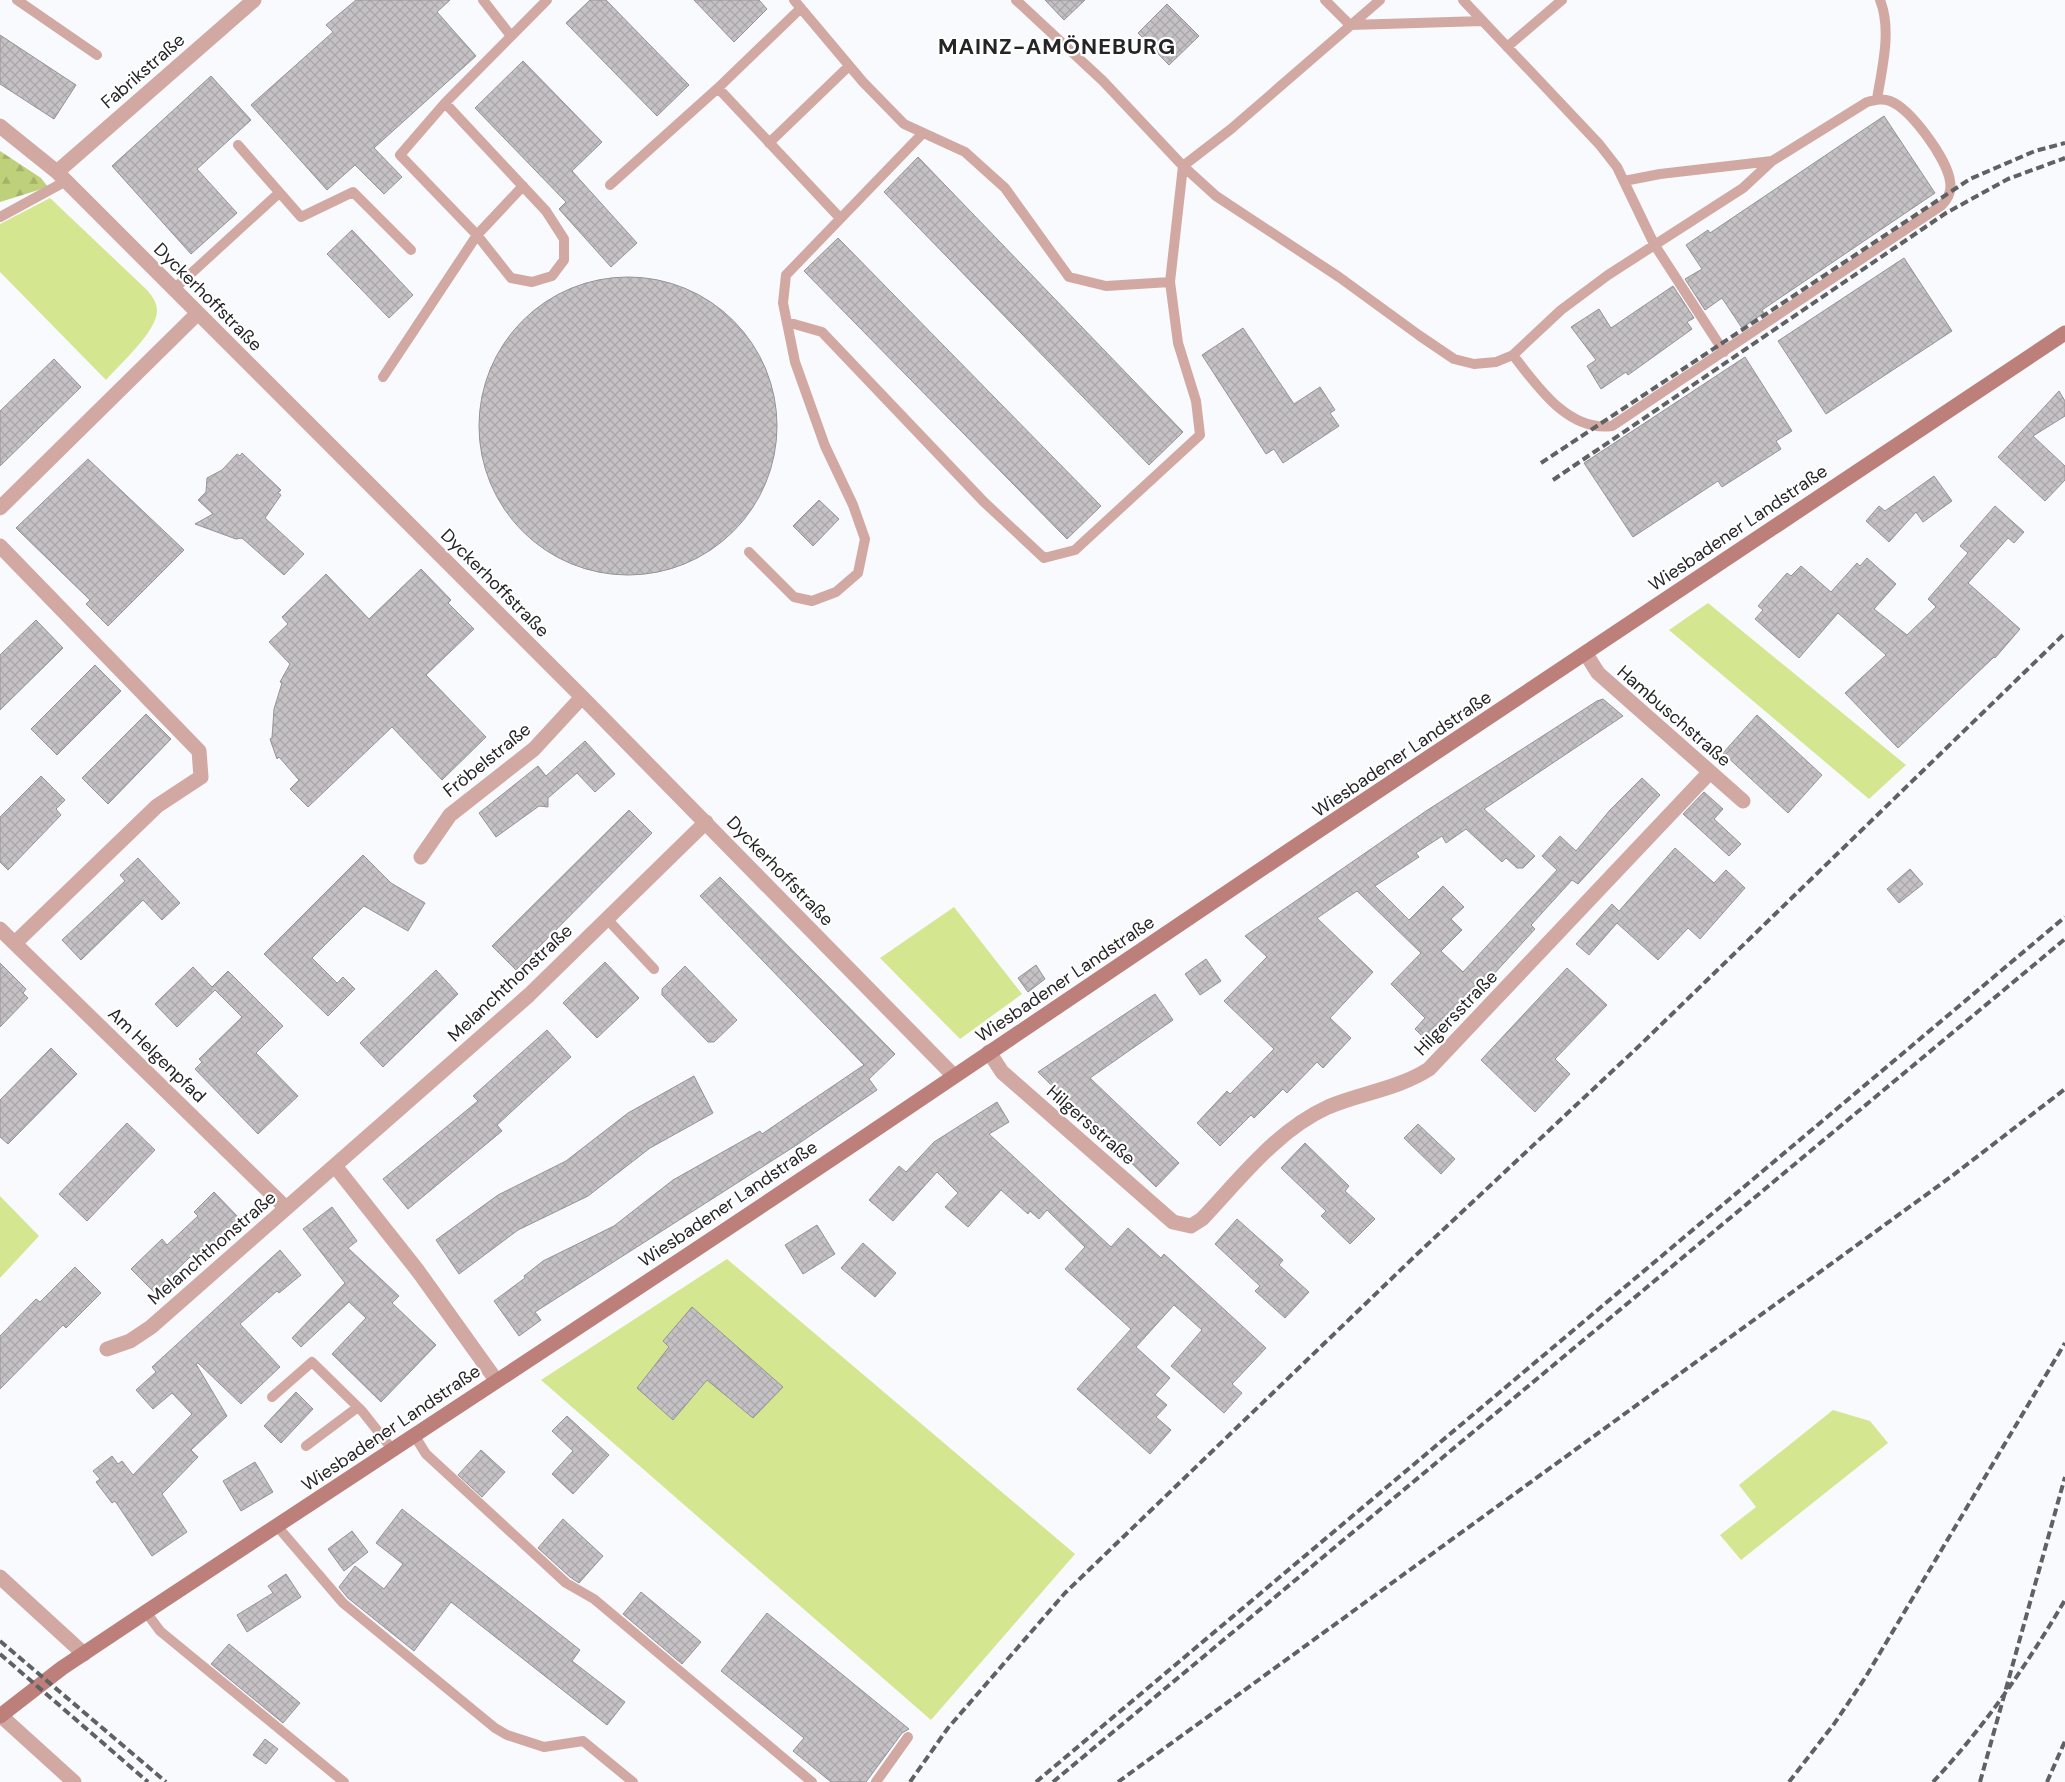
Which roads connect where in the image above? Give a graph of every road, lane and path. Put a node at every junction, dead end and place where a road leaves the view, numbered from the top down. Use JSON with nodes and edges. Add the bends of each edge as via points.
{"nodes":[{"id":1,"x":17,"y":0,"type":"edge"},
{"id":2,"x":254,"y":0,"type":"edge"},
{"id":3,"x":483,"y":0,"type":"edge"},
{"id":4,"x":547,"y":0,"type":"edge"},
{"id":5,"x":1016,"y":0,"type":"edge"},
{"id":6,"x":1325,"y":0,"type":"edge"},
{"id":7,"x":1380,"y":0,"type":"edge"},
{"id":8,"x":1463,"y":0,"type":"edge"},
{"id":9,"x":1562,"y":0,"type":"edge"},
{"id":10,"x":1880,"y":0,"type":"edge"},
{"id":11,"x":797,"y":4,"type":"edge"},
{"id":12,"x":1483,"y":21,"type":"junction"},
{"id":13,"x":1350,"y":25,"type":"junction"},
{"id":14,"x":511,"y":36,"type":"junction"},
{"id":15,"x":1508,"y":47,"type":"junction"},
{"id":16,"x":97,"y":55,"type":"dead end"},
{"id":17,"x":849,"y":66,"type":"junction"},
{"id":18,"x":718,"y":88,"type":"junction"},
{"id":19,"x":1877,"y":99,"type":"junction"},
{"id":20,"x":445,"y":103,"type":"junction"},
{"id":21,"x":0,"y":126,"type":"edge"},
{"id":22,"x":923,"y":132,"type":"junction"},
{"id":23,"x":769,"y":143,"type":"junction"},
{"id":24,"x":238,"y":145,"type":"dead end"},
{"id":25,"x":1772,"y":161,"type":"junction"},
{"id":26,"x":1183,"y":166,"type":"junction"},
{"id":27,"x":61,"y":176,"type":"junction"},
{"id":28,"x":1624,"y":181,"type":"junction"},
{"id":29,"x":610,"y":185,"type":"dead end"},
{"id":30,"x":523,"y":186,"type":"junction"},
{"id":31,"x":279,"y":193,"type":"junction"},
{"id":32,"x":0,"y":217,"type":"edge"},
{"id":33,"x":840,"y":218,"type":"junction"},
{"id":34,"x":477,"y":235,"type":"junction"},
{"id":35,"x":1654,"y":244,"type":"junction"},
{"id":36,"x":411,"y":250,"type":"dead end"},
{"id":37,"x":1170,"y":282,"type":"junction"},
{"id":38,"x":174,"y":289,"type":"junction"},
{"id":39,"x":198,"y":312,"type":"junction"},
{"id":40,"x":787,"y":322,"type":"junction"},
{"id":41,"x":2065,"y":333,"type":"edge"},
{"id":42,"x":1724,"y":352,"type":"junction"},
{"id":43,"x":1513,"y":355,"type":"junction"},
{"id":44,"x":384,"y":377,"type":"dead end"},
{"id":45,"x":0,"y":508,"type":"edge"},
{"id":46,"x":0,"y":546,"type":"edge"},
{"id":47,"x":749,"y":552,"type":"dead end"},
{"id":48,"x":1586,"y":654,"type":"junction"},
{"id":49,"x":582,"y":697,"type":"junction"},
{"id":50,"x":1710,"y":772,"type":"junction"},
{"id":51,"x":1743,"y":801,"type":"dead end"},
{"id":52,"x":706,"y":822,"type":"junction"},
{"id":53,"x":421,"y":857,"type":"dead end"},
{"id":54,"x":606,"y":919,"type":"junction"},
{"id":55,"x":0,"y":929,"type":"edge"},
{"id":56,"x":15,"y":943,"type":"junction"},
{"id":57,"x":654,"y":969,"type":"dead end"},
{"id":58,"x":989,"y":1052,"type":"junction"},
{"id":59,"x":954,"y":1076,"type":"junction"},
{"id":60,"x":335,"y":1166,"type":"junction"},
{"id":61,"x":286,"y":1208,"type":"junction"},
{"id":62,"x":107,"y":1349,"type":"dead end"},
{"id":63,"x":496,"y":1380,"type":"junction"},
{"id":64,"x":272,"y":1397,"type":"dead end"},
{"id":65,"x":358,"y":1407,"type":"junction"},
{"id":66,"x":414,"y":1435,"type":"junction"},
{"id":67,"x":306,"y":1446,"type":"dead end"},
{"id":68,"x":392,"y":1449,"type":"junction"},
{"id":69,"x":277,"y":1526,"type":"junction"},
{"id":70,"x":0,"y":1577,"type":"edge"},
{"id":71,"x":146,"y":1612,"type":"junction"},
{"id":72,"x":84,"y":1654,"type":"junction"},
{"id":73,"x":0,"y":1715,"type":"edge"},
{"id":74,"x":908,"y":1737,"type":"dead end"},
{"id":75,"x":74,"y":1782,"type":"edge"},
{"id":76,"x":344,"y":1782,"type":"edge"},
{"id":77,"x":633,"y":1782,"type":"edge"},
{"id":78,"x":812,"y":1782,"type":"edge"},
{"id":79,"x":876,"y":1782,"type":"edge"}],
"edges":[{"from":1,"to":16,"type":"lane"},
{"from":2,"to":27,"type":"street","name":"Fabrikstraße"},
{"from":3,"to":14,"type":"lane"},
{"from":4,"to":14,"type":"lane"},
{"from":5,"to":26,"type":"lane","via":[[1103,81]]},
{"from":6,"to":13,"type":"lane"},
{"from":7,"to":13,"type":"lane"},
{"from":8,"to":12,"type":"lane"},
{"from":9,"to":15,"type":"lane"},
{"from":10,"to":19,"type":"lane","via":[[1885,30]]},
{"from":11,"to":17,"type":"lane"},
{"from":11,"to":18,"type":"lane"},
{"from":12,"to":13,"type":"lane"},
{"from":12,"to":15,"type":"lane"},
{"from":13,"to":26,"type":"lane","via":[[1232,129]]},
{"from":14,"to":20,"type":"lane"},
{"from":15,"to":28,"type":"lane","via":[[1599,144]]},
{"from":17,"to":22,"type":"lane","via":[[904,124]]},
{"from":17,"to":23,"type":"lane"},
{"from":18,"to":23,"type":"lane"},
{"from":18,"to":29,"type":"lane"},
{"from":19,"to":25,"type":"lane","via":[[1867,102]]},
{"from":19,"to":42,"type":"lane","via":[[1901,107],[1931,143],[1947,169],[1950,180],[1947,200]]},
{"from":20,"to":30,"type":"lane"},
{"from":20,"to":34,"type":"lane","via":[[400,155]]},
{"from":21,"to":27,"type":"street","name":"Dyckerhoffstraße"},
{"from":22,"to":33,"type":"lane"},
{"from":22,"to":37,"type":"lane","via":[[965,152],[1005,188],[1069,277],[1106,286]]},
{"from":23,"to":33,"type":"lane"},
{"from":24,"to":31,"type":"lane"},
{"from":25,"to":28,"type":"lane"},
{"from":25,"to":35,"type":"lane","via":[[1743,188]]},
{"from":26,"to":37,"type":"lane"},
{"from":26,"to":43,"type":"lane","via":[[1216,196],[1339,276],[1454,358],[1474,364],[1496,362]]},
{"from":27,"to":32,"type":"lane"},
{"from":27,"to":38,"type":"street","name":"Dyckerhoffstraße"},
{"from":28,"to":35,"type":"lane"},
{"from":30,"to":34,"type":"lane"},
{"from":30,"to":34,"type":"lane","via":[[546,211],[564,239],[564,260],[552,276],[532,282],[511,278]]},
{"from":31,"to":36,"type":"lane","via":[[301,217],[353,192]]},
{"from":31,"to":38,"type":"lane"},
{"from":33,"to":40,"type":"lane","via":[[786,275],[784,303]]},
{"from":34,"to":44,"type":"lane"},
{"from":35,"to":42,"type":"lane"},
{"from":35,"to":43,"type":"lane","via":[[1561,310]]},
{"from":37,"to":40,"type":"lane","via":[[1178,343],[1196,400],[1200,435],[1075,550],[1044,558],[984,502],[822,332]]},
{"from":38,"to":39,"type":"street","name":"Dyckerhoffstraße"},
{"from":39,"to":45,"type":"street"},
{"from":39,"to":49,"type":"street","name":"Dyckerhoffstraße"},
{"from":40,"to":47,"type":"lane","via":[[795,362],[825,446],[854,505],[865,539],[858,573],[836,592],[812,601],[794,597]]},
{"from":41,"to":48,"type":"main road","name":"Wiesbadener Landstraße","via":[[1705,571]]},
{"from":42,"to":43,"type":"lane","via":[[1621,421],[1602,427],[1574,418],[1556,405],[1538,388]]},
{"from":46,"to":56,"type":"street","via":[[199,751],[200,776],[157,806]]},
{"from":48,"to":50,"type":"street","name":"Hambuschstraße","via":[[1598,673]]},
{"from":48,"to":58,"type":"main road","name":"Wiesbadener Landstraße"},
{"from":49,"to":52,"type":"street","name":"Dyckerhoffstraße"},
{"from":49,"to":53,"type":"street","name":"Fröbelstraße","via":[[534,749],[450,815]]},
{"from":50,"to":51,"type":"street","name":"Hambuschstraße"},
{"from":50,"to":58,"type":"street","name":"Hilgersstraße","via":[[1429,1069],[1415,1078],[1341,1102],[1310,1116],[1260,1157],[1202,1219],[1191,1226],[1173,1222],[1002,1072]]},
{"from":52,"to":54,"type":"street","name":"Melanchthonstraße"},
{"from":52,"to":59,"type":"street","name":"Dyckerhoffstraße"},
{"from":54,"to":57,"type":"lane"},
{"from":54,"to":60,"type":"street","name":"Melanchthonstraße","via":[[528,995]]},
{"from":55,"to":56,"type":"street","name":"Am Helgenpfad"},
{"from":56,"to":61,"type":"street","name":"Am Helgenpfad"},
{"from":58,"to":59,"type":"main road","name":"Wiesbadener Landstraße"},
{"from":59,"to":63,"type":"main road","name":"Wiesbadener Landstraße"},
{"from":60,"to":61,"type":"street","name":"Melanchthonstraße"},
{"from":60,"to":63,"type":"street","via":[[424,1278]]},
{"from":61,"to":62,"type":"street","name":"Melanchthonstraße","via":[[151,1327],[130,1341]]},
{"from":63,"to":66,"type":"main road","name":"Wiesbadener Landstraße"},
{"from":64,"to":65,"type":"lane","via":[[312,1362]]},
{"from":65,"to":67,"type":"lane"},
{"from":65,"to":68,"type":"lane"},
{"from":66,"to":68,"type":"main road","name":"Wiesbadener Landstraße"},
{"from":66,"to":78,"type":"lane","via":[[426,1454],[566,1584],[594,1600]]},
{"from":68,"to":69,"type":"main road","name":"Wiesbadener Landstraße"},
{"from":69,"to":71,"type":"main road","name":"Wiesbadener Landstraße"},
{"from":69,"to":77,"type":"lane","via":[[343,1603],[495,1728],[544,1748],[583,1740]]},
{"from":70,"to":72,"type":"street"},
{"from":71,"to":72,"type":"main road","name":"Wiesbadener Landstraße"},
{"from":71,"to":76,"type":"lane","via":[[160,1631]]},
{"from":72,"to":73,"type":"main road","name":"Wiesbadener Landstraße"},
{"from":73,"to":75,"type":"street"},
{"from":74,"to":79,"type":"lane"}]}
